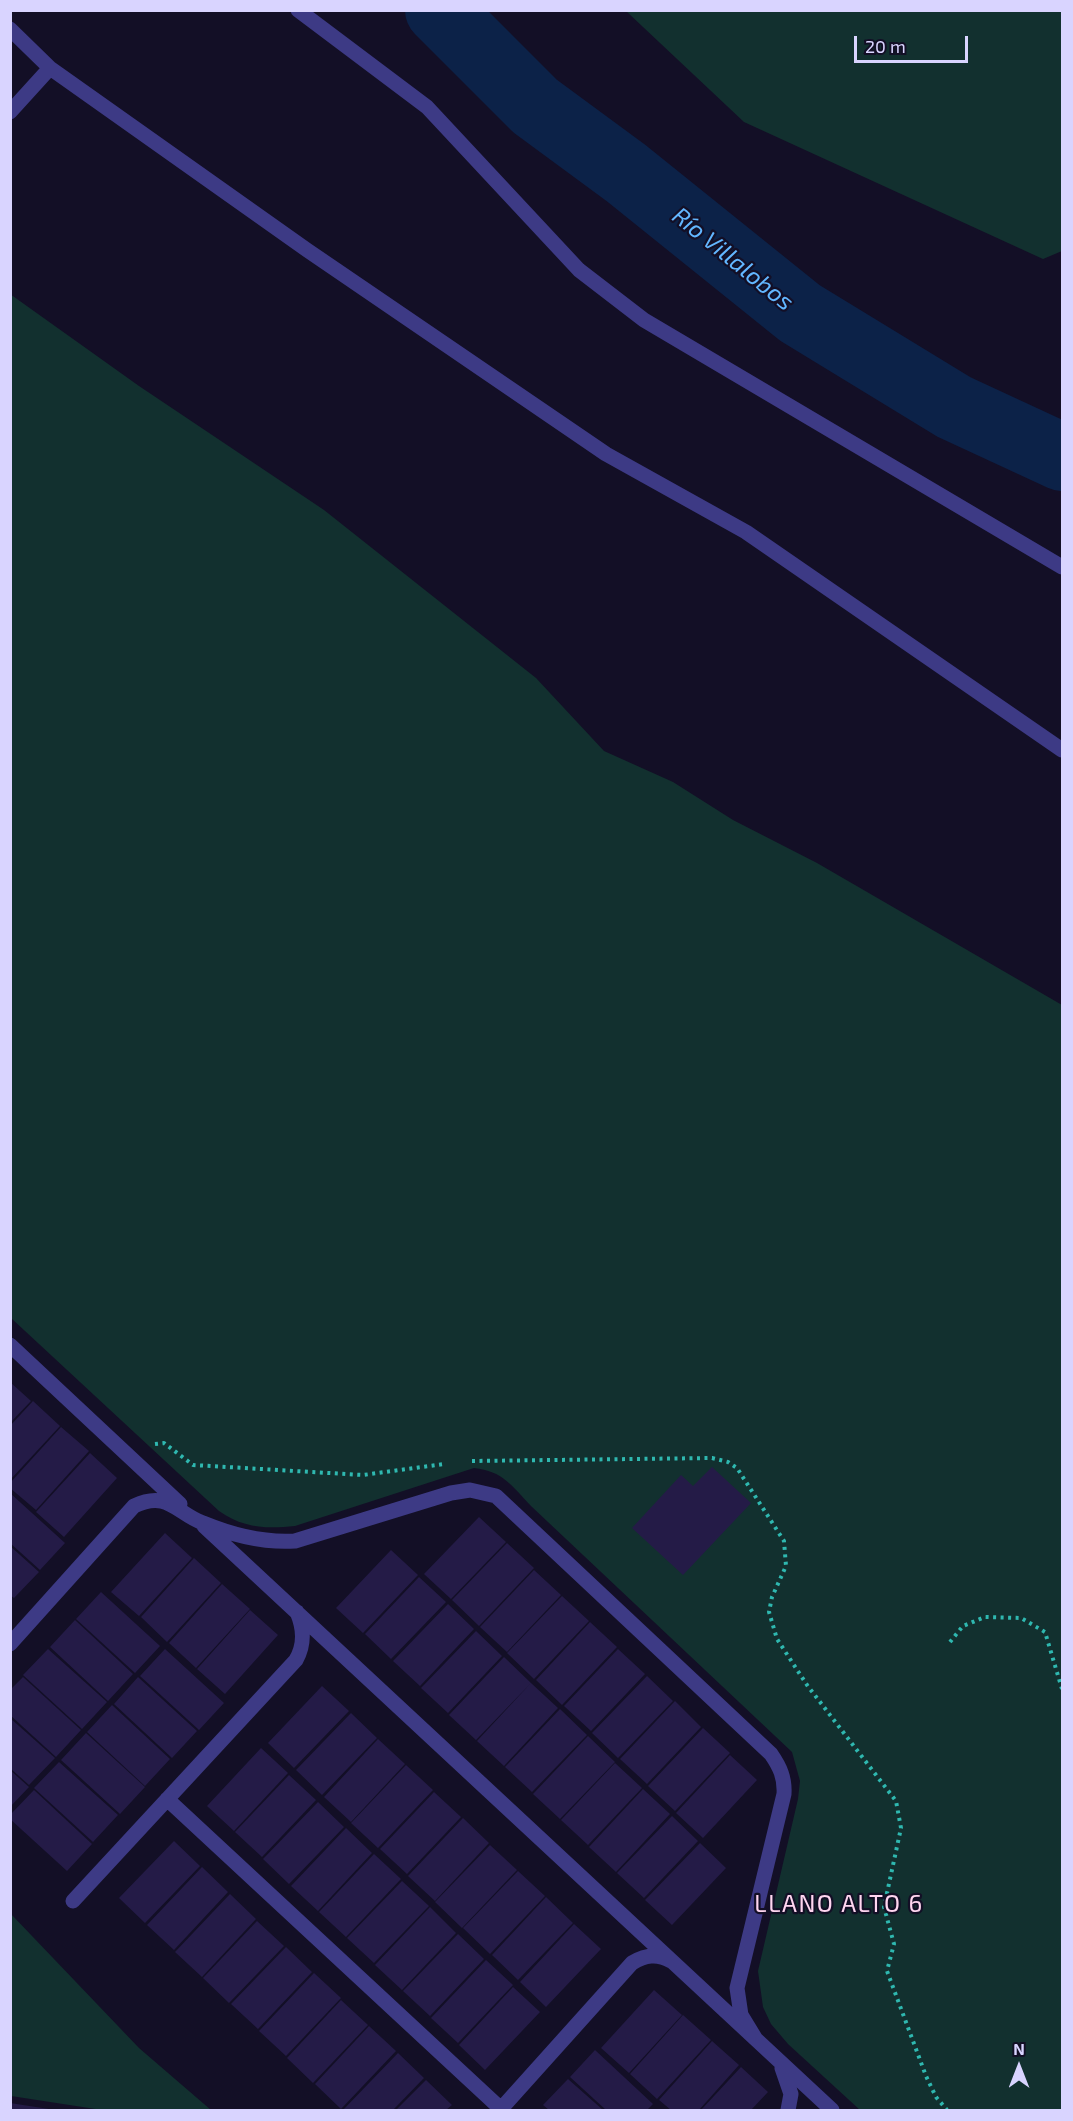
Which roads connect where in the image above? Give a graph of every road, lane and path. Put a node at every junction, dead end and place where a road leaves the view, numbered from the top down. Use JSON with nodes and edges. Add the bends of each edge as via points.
{"nodes":[{"id":1,"x":298,"y":10,"type":"edge"},
{"id":2,"x":10,"y":29,"type":"edge"},
{"id":3,"x":50,"y":68,"type":"junction"},
{"id":4,"x":10,"y":112,"type":"edge"},
{"id":5,"x":1062,"y":567,"type":"edge"},
{"id":6,"x":1062,"y":750,"type":"edge"},
{"id":7,"x":10,"y":1345,"type":"edge"},
{"id":8,"x":199,"y":1522,"type":"junction"},
{"id":9,"x":297,"y":1612,"type":"junction"},
{"id":10,"x":950,"y":1642,"type":"dead end"},
{"id":11,"x":10,"y":1644,"type":"edge"},
{"id":12,"x":1062,"y":1689,"type":"edge"},
{"id":13,"x":167,"y":1799,"type":"junction"},
{"id":14,"x":73,"y":1901,"type":"dead end"},
{"id":15,"x":676,"y":1964,"type":"junction"},
{"id":16,"x":755,"y":2038,"type":"junction"},
{"id":17,"x":777,"y":2058,"type":"junction"},
{"id":18,"x":500,"y":2110,"type":"edge"},
{"id":19,"x":788,"y":2110,"type":"edge"},
{"id":20,"x":832,"y":2110,"type":"edge"}],
"edges":[{"from":1,"to":5,"type":"street","via":[[427,107],[579,270],[644,320]]},
{"from":2,"to":3,"type":"street"},
{"from":3,"to":4,"type":"street"},
{"from":3,"to":6,"type":"street","via":[[606,454],[746,532]]},
{"from":7,"to":8,"type":"street"},
{"from":8,"to":9,"type":"street"},
{"from":8,"to":11,"type":"street","via":[[166,1502],[149,1500],[134,1506]]},
{"from":8,"to":16,"type":"street","via":[[242,1536],[279,1542],[295,1541],[451,1493],[482,1491],[507,1503],[771,1754],[783,1774],[783,1800],[737,1988],[741,2015]]},
{"from":9,"to":13,"type":"street","via":[[303,1637],[296,1660]]},
{"from":9,"to":15,"type":"street"},
{"from":10,"to":12,"type":"path","via":[[963,1626],[985,1617],[1021,1618],[1045,1632]]},
{"from":13,"to":14,"type":"street"},
{"from":13,"to":18,"type":"street"},
{"from":15,"to":16,"type":"street"},
{"from":15,"to":18,"type":"street","via":[[657,1956],[632,1963]]},
{"from":16,"to":17,"type":"street"},
{"from":17,"to":19,"type":"street","via":[[789,2083]]},
{"from":17,"to":20,"type":"street"}]}
